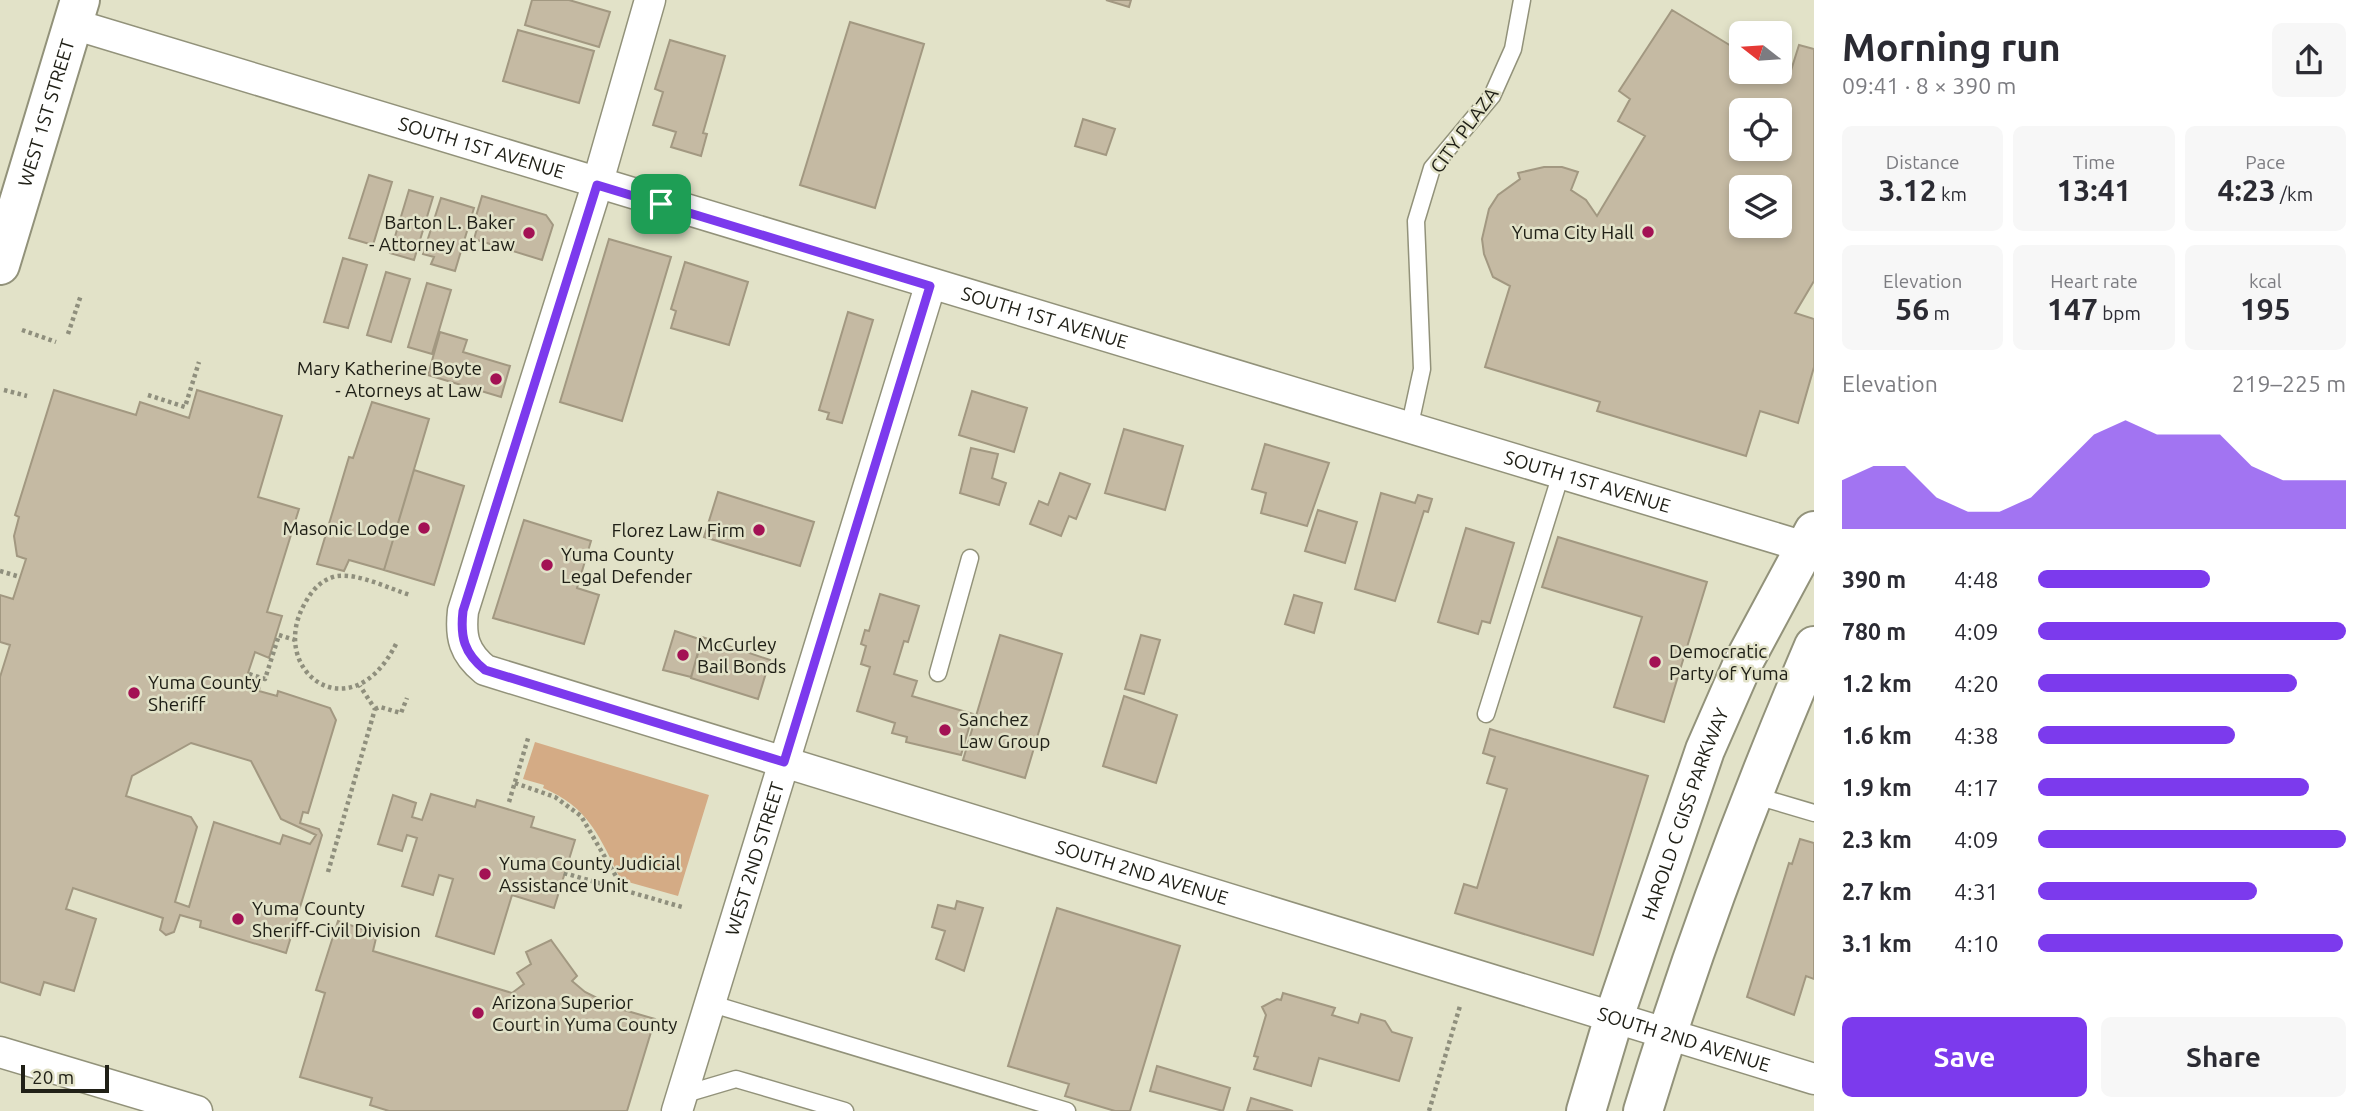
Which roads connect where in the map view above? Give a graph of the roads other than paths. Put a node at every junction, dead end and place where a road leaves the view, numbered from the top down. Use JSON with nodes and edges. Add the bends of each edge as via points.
{"nodes":[{"id":1,"x":650,"y":0,"type":"edge"},
{"id":2,"x":1522,"y":0,"type":"edge"},
{"id":3,"x":76,"y":12,"type":"edge"},
{"id":4,"x":597,"y":185,"type":"junction"},
{"id":5,"x":0,"y":265,"type":"edge"},
{"id":6,"x":930,"y":286,"type":"junction"},
{"id":7,"x":1409,"y":429,"type":"junction"},
{"id":8,"x":1561,"y":474,"type":"junction"},
{"id":9,"x":1811,"y":543,"type":"edge"},
{"id":10,"x":971,"y":558,"type":"dead end"},
{"id":11,"x":1814,"y":646,"type":"edge"},
{"id":12,"x":938,"y":673,"type":"dead end"},
{"id":13,"x":1486,"y":714,"type":"dead end"},
{"id":14,"x":784,"y":762,"type":"junction"},
{"id":15,"x":1752,"y":795,"type":"junction"},
{"id":16,"x":1814,"y":813,"type":"edge"},
{"id":17,"x":709,"y":1003,"type":"junction"},
{"id":18,"x":1614,"y":1017,"type":"junction"},
{"id":19,"x":1667,"y":1033,"type":"junction"},
{"id":20,"x":0,"y":1052,"type":"edge"},
{"id":21,"x":1814,"y":1079,"type":"edge"},
{"id":22,"x":680,"y":1103,"type":"edge"},
{"id":23,"x":197,"y":1111,"type":"edge"},
{"id":24,"x":845,"y":1111,"type":"edge"},
{"id":25,"x":1067,"y":1111,"type":"edge"},
{"id":26,"x":1586,"y":1111,"type":"edge"},
{"id":27,"x":1643,"y":1111,"type":"edge"}],
"edges":[{"from":1,"to":4,"type":"street"},
{"from":2,"to":7,"type":"lane","name":"CITY PLAZA","via":[[1513,50],[1492,96],[1432,168],[1416,221],[1422,369]]},
{"from":3,"to":4,"type":"street","name":"SOUTH 1ST AVENUE"},
{"from":3,"to":5,"type":"main road","name":"WEST 1ST STREET"},
{"from":4,"to":6,"type":"street","name":"SOUTH 1ST AVENUE"},
{"from":4,"to":14,"type":"street","name":"SOUTH 2ND AVENUE","via":[[463,611],[463,644],[485,670]]},
{"from":6,"to":7,"type":"street","name":"SOUTH 1ST AVENUE"},
{"from":6,"to":14,"type":"street","name":"WEST 2ND STREET"},
{"from":7,"to":8,"type":"street","name":"SOUTH 1ST AVENUE"},
{"from":8,"to":9,"type":"street","name":"SOUTH 1ST AVENUE"},
{"from":8,"to":13,"type":"lane"},
{"from":9,"to":18,"type":"main road","name":"HAROLD C GISS PARKWAY","via":[[1744,661],[1705,750]]},
{"from":10,"to":12,"type":"lane"},
{"from":11,"to":15,"type":"main road"},
{"from":14,"to":17,"type":"street","name":"WEST 2ND STREET"},
{"from":14,"to":18,"type":"street","name":"SOUTH 2ND AVENUE"},
{"from":15,"to":16,"type":"lane"},
{"from":15,"to":19,"type":"main road"},
{"from":17,"to":22,"type":"street","name":"WEST 2ND STREET"},
{"from":17,"to":25,"type":"lane"},
{"from":18,"to":19,"type":"street","name":"SOUTH 2ND AVENUE"},
{"from":18,"to":26,"type":"main road","name":"HAROLD C GISS PARKWAY"},
{"from":19,"to":21,"type":"street","name":"SOUTH 2ND AVENUE"},
{"from":19,"to":27,"type":"main road"},
{"from":20,"to":23,"type":"street"},
{"from":22,"to":24,"type":"lane","via":[[736,1080]]}]}
